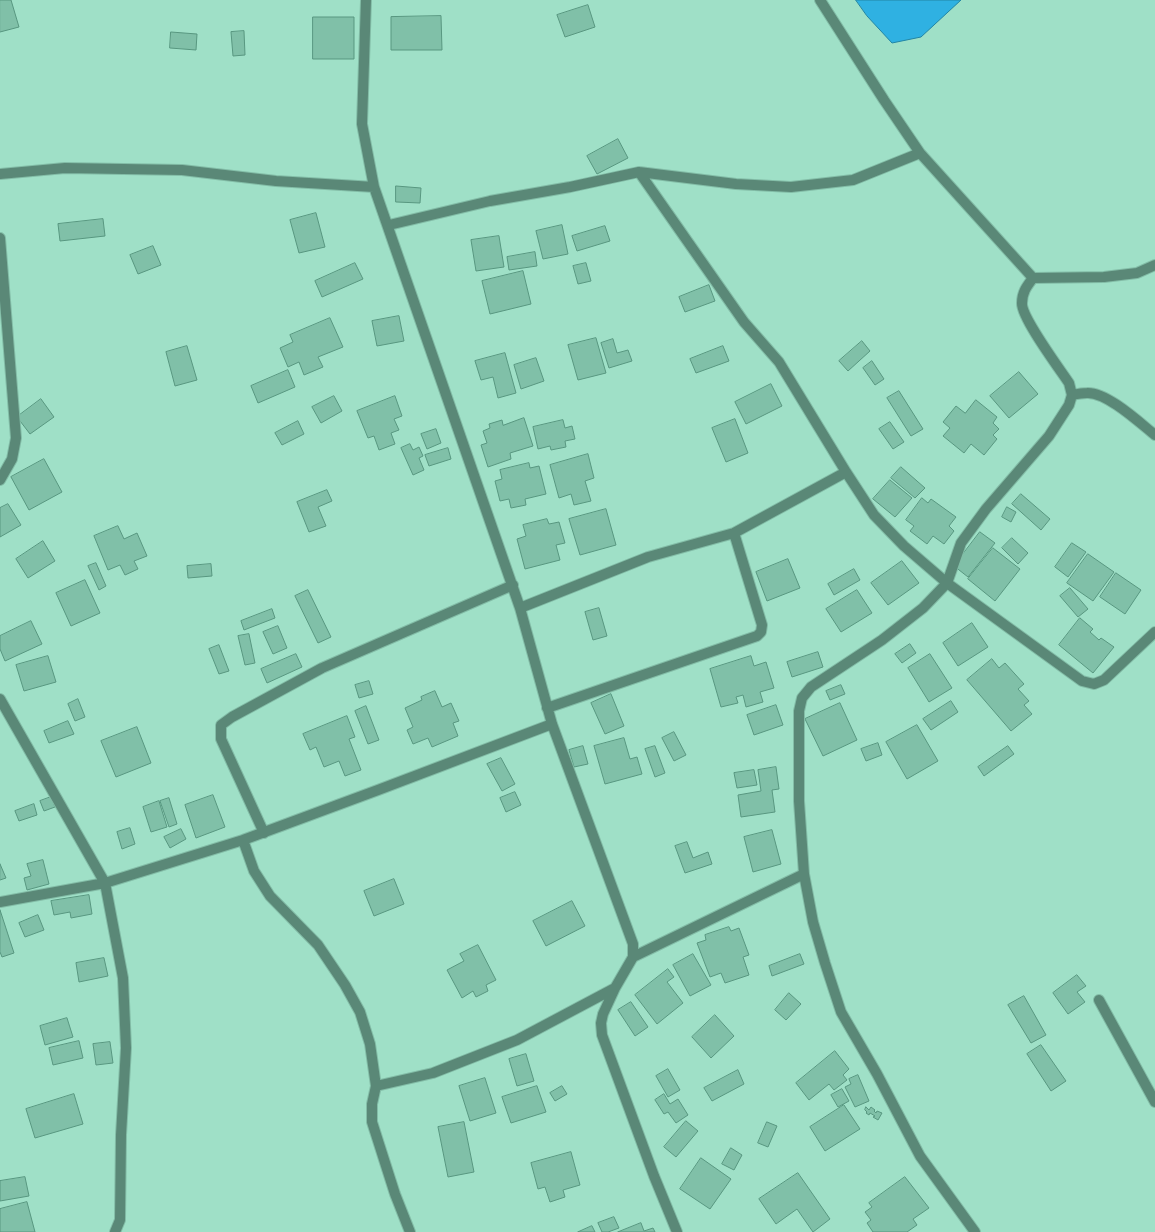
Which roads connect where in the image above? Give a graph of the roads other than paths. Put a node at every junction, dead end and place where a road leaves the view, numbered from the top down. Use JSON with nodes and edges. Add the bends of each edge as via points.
{"nodes":[{"id":1,"x":366,"y":0,"type":"edge"},
{"id":2,"x":820,"y":0,"type":"edge"},
{"id":3,"x":920,"y":152,"type":"junction"},
{"id":4,"x":639,"y":172,"type":"junction"},
{"id":5,"x":0,"y":174,"type":"edge"},
{"id":6,"x":374,"y":187,"type":"junction"},
{"id":7,"x":388,"y":225,"type":"junction"},
{"id":8,"x":0,"y":238,"type":"edge"},
{"id":9,"x":1155,"y":264,"type":"edge"},
{"id":10,"x":1033,"y":278,"type":"junction"},
{"id":11,"x":1072,"y":395,"type":"junction"},
{"id":12,"x":1155,"y":435,"type":"edge"},
{"id":13,"x":846,"y":472,"type":"junction"},
{"id":14,"x":0,"y":480,"type":"edge"},
{"id":15,"x":734,"y":533,"type":"junction"},
{"id":16,"x":947,"y":583,"type":"junction"},
{"id":17,"x":512,"y":585,"type":"junction"},
{"id":18,"x":520,"y":608,"type":"junction"},
{"id":19,"x":1154,"y":631,"type":"edge"},
{"id":20,"x":0,"y":699,"type":"edge"},
{"id":21,"x":547,"y":708,"type":"junction"},
{"id":22,"x":552,"y":724,"type":"junction"},
{"id":23,"x":264,"y":833,"type":"junction"},
{"id":24,"x":243,"y":840,"type":"junction"},
{"id":25,"x":804,"y":874,"type":"junction"},
{"id":26,"x":105,"y":883,"type":"junction"},
{"id":27,"x":0,"y":902,"type":"edge"},
{"id":28,"x":633,"y":957,"type":"junction"},
{"id":29,"x":615,"y":988,"type":"junction"},
{"id":30,"x":1098,"y":1000,"type":"dead end"},
{"id":31,"x":376,"y":1086,"type":"junction"},
{"id":32,"x":1155,"y":1102,"type":"edge"},
{"id":33,"x":115,"y":1232,"type":"edge"},
{"id":34,"x":410,"y":1232,"type":"edge"},
{"id":35,"x":676,"y":1232,"type":"edge"},
{"id":36,"x":975,"y":1232,"type":"edge"}],
"edges":[{"from":1,"to":6,"type":"street","via":[[362,124]]},
{"from":2,"to":3,"type":"street"},
{"from":3,"to":4,"type":"street","via":[[853,180],[791,187],[736,184]]},
{"from":3,"to":10,"type":"street"},
{"from":4,"to":7,"type":"street","via":[[490,200]]},
{"from":4,"to":13,"type":"street","via":[[744,322],[778,362]]},
{"from":5,"to":6,"type":"street","via":[[65,168],[182,170],[276,181]]},
{"from":6,"to":7,"type":"street"},
{"from":7,"to":17,"type":"street"},
{"from":8,"to":14,"type":"street","via":[[16,438],[12,459]]},
{"from":9,"to":10,"type":"street","via":[[1137,273],[1104,277]]},
{"from":10,"to":11,"type":"street","via":[[1024,289],[1021,304],[1025,318],[1069,382]]},
{"from":11,"to":12,"type":"street","via":[[1088,392],[1103,396]]},
{"from":11,"to":16,"type":"street","via":[[1069,405],[1049,436],[986,509],[961,543]]},
{"from":13,"to":15,"type":"street"},
{"from":13,"to":16,"type":"street","via":[[874,515],[904,546]]},
{"from":15,"to":18,"type":"street","via":[[648,557]]},
{"from":15,"to":21,"type":"street","via":[[762,625],[757,636]]},
{"from":16,"to":19,"type":"street","via":[[1082,681],[1094,684],[1104,680]]},
{"from":16,"to":25,"type":"street","via":[[923,608],[882,640],[811,687],[802,698],[799,711],[799,801]]},
{"from":17,"to":18,"type":"street"},
{"from":17,"to":23,"type":"street","via":[[322,668],[221,725],[220,739]]},
{"from":18,"to":21,"type":"street"},
{"from":20,"to":26,"type":"street"},
{"from":21,"to":22,"type":"street"},
{"from":22,"to":23,"type":"street"},
{"from":22,"to":28,"type":"street","via":[[633,944]]},
{"from":23,"to":24,"type":"street"},
{"from":24,"to":26,"type":"street"},
{"from":24,"to":31,"type":"street","via":[[254,872],[270,896],[318,945],[360,1012],[370,1044]]},
{"from":25,"to":28,"type":"street"},
{"from":25,"to":36,"type":"street","via":[[813,922],[841,1012],[920,1156]]},
{"from":26,"to":27,"type":"street"},
{"from":26,"to":33,"type":"street","via":[[123,978],[126,1048],[120,1220]]},
{"from":28,"to":29,"type":"street"},
{"from":29,"to":31,"type":"street","via":[[517,1040],[433,1073]]},
{"from":29,"to":35,"type":"street","via":[[603,1014],[602,1035]]},
{"from":30,"to":32,"type":"street"},
{"from":31,"to":34,"type":"street","via":[[372,1122]]}]}
